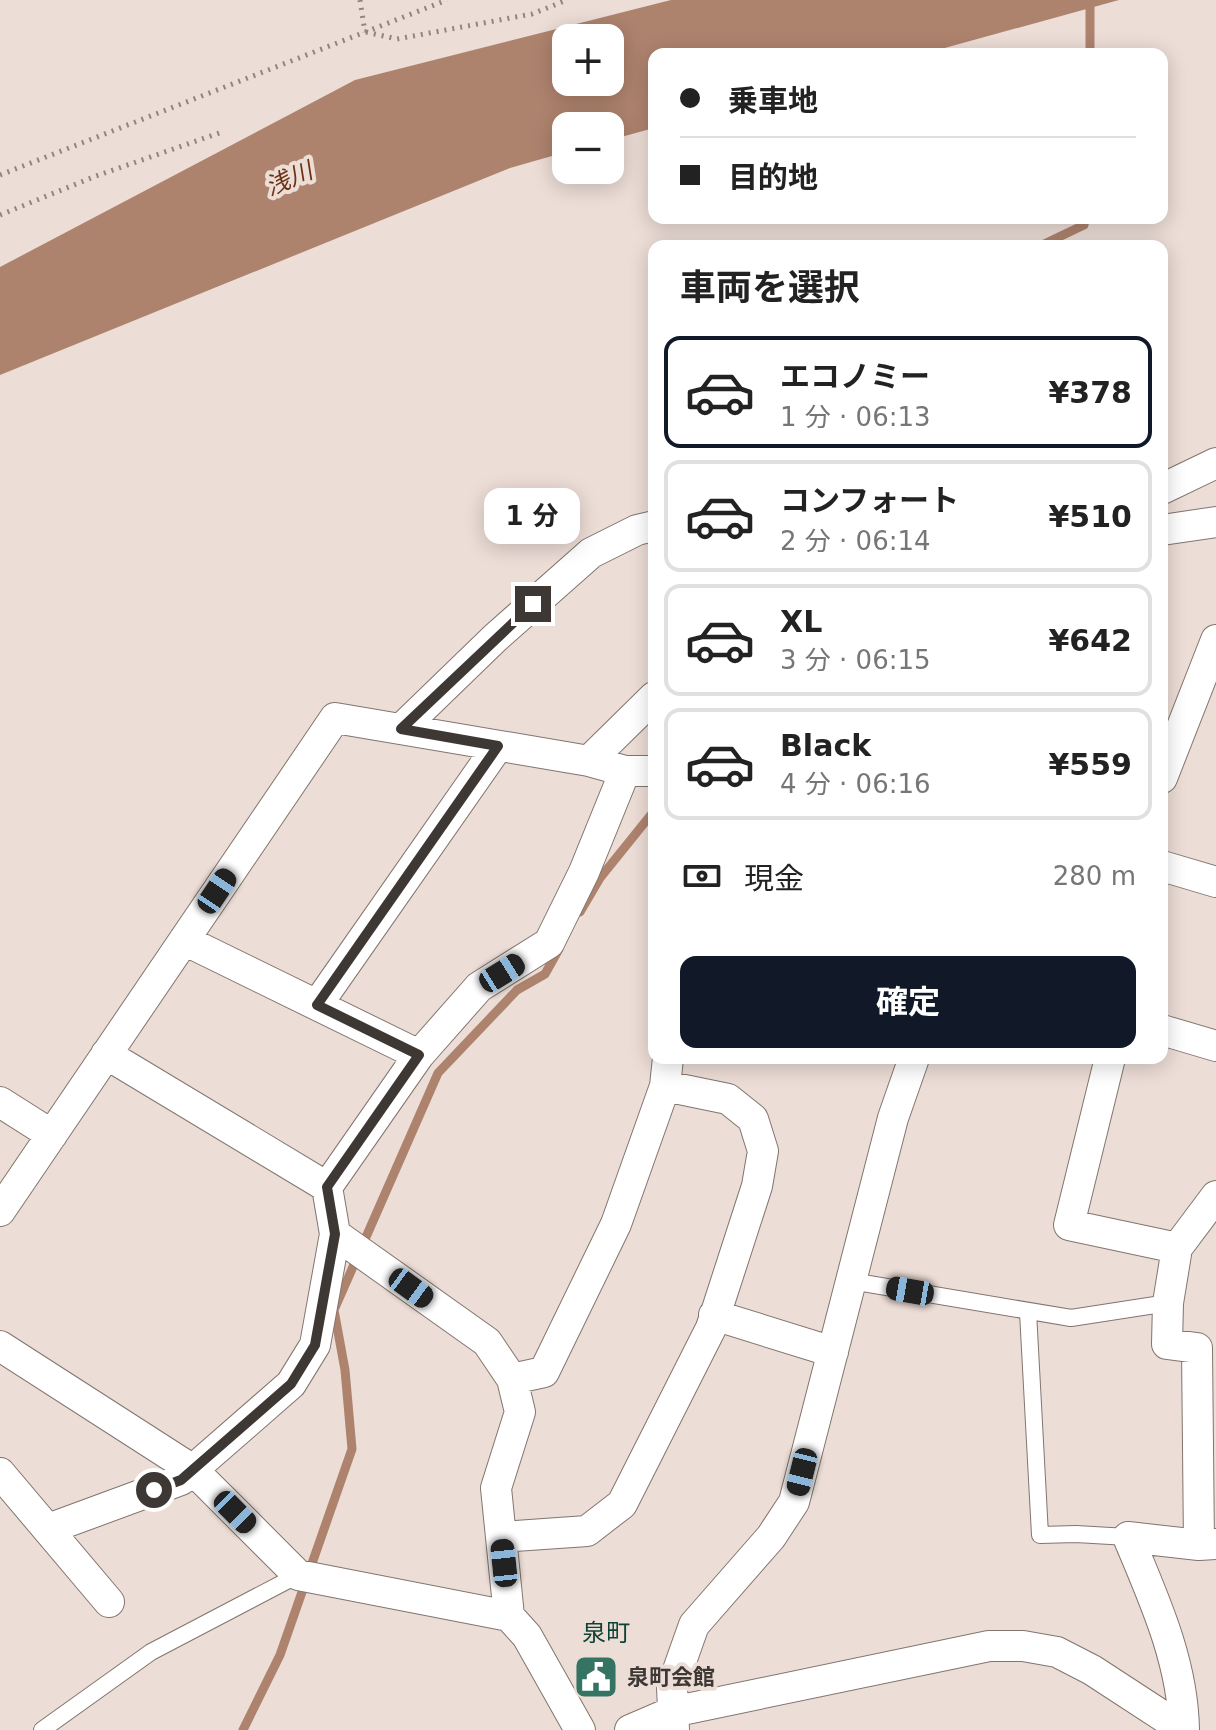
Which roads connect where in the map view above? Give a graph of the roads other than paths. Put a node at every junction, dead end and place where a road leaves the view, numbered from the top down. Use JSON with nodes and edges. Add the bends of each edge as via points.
{"nodes":[{"id":1,"x":1216,"y":463,"type":"edge"},
{"id":2,"x":1168,"y":486,"type":"edge"},
{"id":3,"x":1216,"y":522,"type":"edge"},
{"id":4,"x":648,"y":527,"type":"edge"},
{"id":5,"x":1168,"y":529,"type":"edge"},
{"id":6,"x":1216,"y":640,"type":"edge"},
{"id":7,"x":648,"y":703,"type":"edge"},
{"id":8,"x":401,"y":729,"type":"junction"},
{"id":9,"x":498,"y":746,"type":"junction"},
{"id":10,"x":589,"y":761,"type":"junction"},
{"id":11,"x":1168,"y":763,"type":"edge"},
{"id":12,"x":640,"y":771,"type":"edge"},
{"id":13,"x":1168,"y":868,"type":"edge"},
{"id":14,"x":1216,"y":882,"type":"edge"},
{"id":15,"x":184,"y":940,"type":"junction"},
{"id":16,"x":317,"y":1005,"type":"junction"},
{"id":17,"x":1168,"y":1032,"type":"edge"},
{"id":18,"x":1216,"y":1046,"type":"edge"},
{"id":19,"x":106,"y":1054,"type":"junction"},
{"id":20,"x":419,"y":1055,"type":"junction"},
{"id":21,"x":912,"y":1064,"type":"edge"},
{"id":22,"x":1109,"y":1064,"type":"edge"},
{"id":23,"x":666,"y":1072,"type":"edge"},
{"id":24,"x":0,"y":1102,"type":"edge"},
{"id":25,"x":52,"y":1135,"type":"junction"},
{"id":26,"x":327,"y":1187,"type":"junction"},
{"id":27,"x":1216,"y":1196,"type":"edge"},
{"id":28,"x":0,"y":1211,"type":"edge"},
{"id":29,"x":335,"y":1234,"type":"junction"},
{"id":30,"x":1177,"y":1248,"type":"junction"},
{"id":31,"x":851,"y":1281,"type":"junction"},
{"id":32,"x":1168,"y":1303,"type":"junction"},
{"id":33,"x":1028,"y":1312,"type":"junction"},
{"id":34,"x":714,"y":1315,"type":"junction"},
{"id":35,"x":0,"y":1346,"type":"edge"},
{"id":36,"x":833,"y":1352,"type":"junction"},
{"id":37,"x":512,"y":1379,"type":"junction"},
{"id":38,"x":193,"y":1470,"type":"junction"},
{"id":39,"x":0,"y":1473,"type":"edge"},
{"id":40,"x":14,"y":1508,"type":"edge"},
{"id":41,"x":48,"y":1529,"type":"junction"},
{"id":42,"x":501,"y":1537,"type":"junction"},
{"id":43,"x":1128,"y":1537,"type":"junction"},
{"id":44,"x":1207,"y":1544,"type":"edge"},
{"id":45,"x":298,"y":1575,"type":"junction"},
{"id":46,"x":109,"y":1602,"type":"dead end"},
{"id":47,"x":509,"y":1616,"type":"junction"},
{"id":48,"x":673,"y":1721,"type":"edge"},
{"id":49,"x":42,"y":1730,"type":"edge"},
{"id":50,"x":580,"y":1730,"type":"edge"},
{"id":51,"x":630,"y":1730,"type":"edge"}],
"edges":[{"from":1,"to":2,"type":"street"},
{"from":3,"to":5,"type":"street"},
{"from":4,"to":8,"type":"street","via":[[591,553]]},
{"from":6,"to":11,"type":"street"},
{"from":7,"to":10,"type":"street"},
{"from":8,"to":9,"type":"street"},
{"from":8,"to":15,"type":"street","via":[[335,718]]},
{"from":9,"to":10,"type":"street"},
{"from":9,"to":16,"type":"street"},
{"from":10,"to":12,"type":"street"},
{"from":12,"to":20,"type":"street","via":[[549,943],[479,987]]},
{"from":13,"to":14,"type":"street"},
{"from":15,"to":16,"type":"street"},
{"from":15,"to":19,"type":"street"},
{"from":16,"to":20,"type":"street"},
{"from":17,"to":18,"type":"street"},
{"from":19,"to":25,"type":"street"},
{"from":19,"to":26,"type":"street"},
{"from":20,"to":26,"type":"street"},
{"from":21,"to":31,"type":"street"},
{"from":22,"to":30,"type":"street","via":[[1069,1225]]},
{"from":23,"to":34,"type":"street","via":[[728,1099],[753,1119],[763,1151],[757,1186]]},
{"from":23,"to":37,"type":"street","via":[[616,1224],[544,1372]]},
{"from":24,"to":25,"type":"street"},
{"from":25,"to":28,"type":"street"},
{"from":26,"to":29,"type":"street"},
{"from":27,"to":30,"type":"street"},
{"from":29,"to":37,"type":"street","via":[[487,1342]]},
{"from":29,"to":38,"type":"street","via":[[315,1345],[291,1384]]},
{"from":30,"to":32,"type":"street"},
{"from":31,"to":33,"type":"lane"},
{"from":31,"to":36,"type":"street"},
{"from":32,"to":33,"type":"lane","via":[[1071,1318]]},
{"from":32,"to":44,"type":"street","via":[[1167,1344],[1197,1348]]},
{"from":33,"to":43,"type":"lane","via":[[1040,1535]]},
{"from":34,"to":36,"type":"street"},
{"from":34,"to":42,"type":"street","via":[[622,1504],[587,1531]]},
{"from":35,"to":38,"type":"street"},
{"from":36,"to":48,"type":"street","via":[[794,1502],[771,1537],[694,1625],[672,1687]]},
{"from":37,"to":42,"type":"street","via":[[520,1412],[496,1488]]},
{"from":38,"to":41,"type":"street","via":[[181,1480]]},
{"from":38,"to":45,"type":"street"},
{"from":39,"to":40,"type":"street"},
{"from":40,"to":41,"type":"street"},
{"from":41,"to":46,"type":"street"},
{"from":42,"to":47,"type":"street"},
{"from":43,"to":44,"type":"street"},
{"from":43,"to":48,"type":"street","via":[[1166,1629],[1184,1730],[1069,1658],[1023,1646],[932,1656]]},
{"from":45,"to":47,"type":"street"},
{"from":45,"to":49,"type":"lane","via":[[151,1652]]},
{"from":47,"to":50,"type":"street","via":[[527,1636]]},
{"from":48,"to":51,"type":"street"}]}
